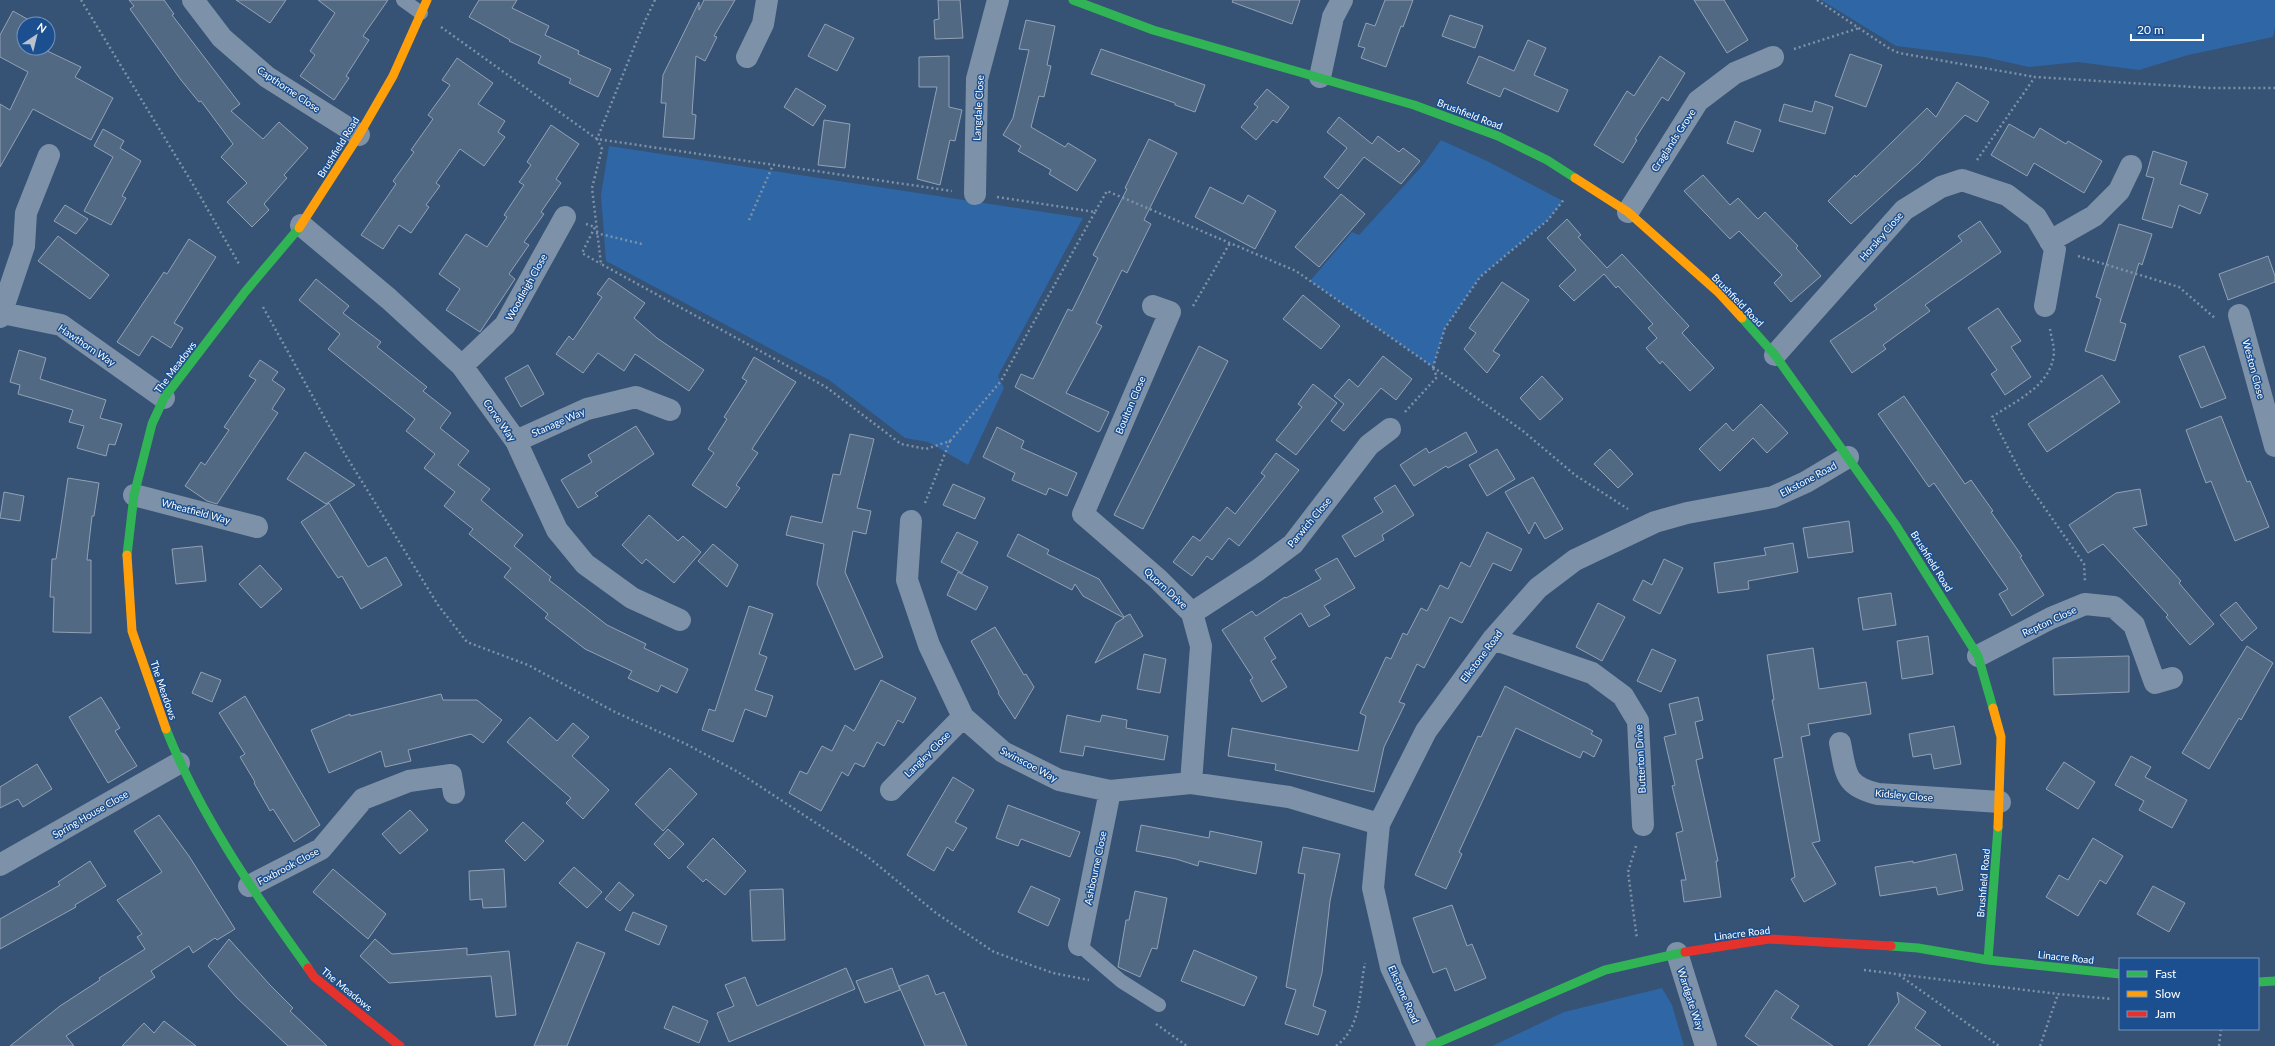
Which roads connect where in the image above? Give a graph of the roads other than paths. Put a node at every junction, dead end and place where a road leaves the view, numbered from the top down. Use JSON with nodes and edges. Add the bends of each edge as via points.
{"nodes":[{"id":1,"x":193,"y":0,"type":"edge"},
{"id":2,"x":403,"y":0,"type":"edge"},
{"id":3,"x":427,"y":0,"type":"edge"},
{"id":4,"x":767,"y":0,"type":"edge"},
{"id":5,"x":998,"y":0,"type":"edge"},
{"id":6,"x":1073,"y":0,"type":"edge"},
{"id":7,"x":1342,"y":0,"type":"edge"},
{"id":8,"x":421,"y":13,"type":"junction"},
{"id":9,"x":748,"y":56,"type":"dead end"},
{"id":10,"x":1773,"y":56,"type":"road end"},
{"id":11,"x":1320,"y":76,"type":"junction"},
{"id":12,"x":359,"y":135,"type":"junction"},
{"id":13,"x":49,"y":155,"type":"dead end"},
{"id":14,"x":2131,"y":166,"type":"dead end"},
{"id":15,"x":976,"y":194,"type":"road end"},
{"id":16,"x":1628,"y":212,"type":"junction"},
{"id":17,"x":565,"y":217,"type":"dead end"},
{"id":18,"x":301,"y":225,"type":"junction"},
{"id":19,"x":2052,"y":245,"type":"junction"},
{"id":20,"x":248,"y":289,"type":"joint"},
{"id":21,"x":2045,"y":306,"type":"road end"},
{"id":22,"x":1161,"y":309,"type":"road end"},
{"id":23,"x":1,"y":315,"type":"edge"},
{"id":24,"x":2240,"y":315,"type":"dead end"},
{"id":25,"x":1775,"y":355,"type":"junction"},
{"id":26,"x":462,"y":366,"type":"junction"},
{"id":27,"x":164,"y":398,"type":"junction"},
{"id":28,"x":670,"y":410,"type":"dead end"},
{"id":29,"x":1390,"y":429,"type":"road end"},
{"id":30,"x":516,"y":441,"type":"junction"},
{"id":31,"x":2275,"y":446,"type":"edge"},
{"id":32,"x":1848,"y":457,"type":"junction"},
{"id":33,"x":134,"y":495,"type":"junction"},
{"id":34,"x":1083,"y":514,"type":"joint"},
{"id":35,"x":911,"y":522,"type":"road end"},
{"id":36,"x":257,"y":527,"type":"dead end"},
{"id":37,"x":1192,"y":613,"type":"junction"},
{"id":38,"x":680,"y":620,"type":"dead end"},
{"id":39,"x":1493,"y":639,"type":"junction"},
{"id":40,"x":1978,"y":656,"type":"junction"},
{"id":41,"x":2172,"y":678,"type":"dead end"},
{"id":42,"x":963,"y":717,"type":"junction"},
{"id":43,"x":1840,"y":743,"type":"dead end"},
{"id":44,"x":180,"y":763,"type":"junction"},
{"id":45,"x":1191,"y":783,"type":"junction"},
{"id":46,"x":891,"y":790,"type":"dead end"},
{"id":47,"x":1110,"y":791,"type":"junction"},
{"id":48,"x":454,"y":793,"type":"dead end"},
{"id":49,"x":2000,"y":802,"type":"junction"},
{"id":50,"x":1379,"y":824,"type":"junction"},
{"id":51,"x":1643,"y":825,"type":"road end"},
{"id":52,"x":0,"y":865,"type":"edge"},
{"id":53,"x":249,"y":886,"type":"junction"},
{"id":54,"x":1079,"y":945,"type":"joint"},
{"id":55,"x":1677,"y":953,"type":"junction"},
{"id":56,"x":1988,"y":960,"type":"junction"},
{"id":57,"x":2119,"y":974,"type":"edge"},
{"id":58,"x":2275,"y":981,"type":"edge"},
{"id":59,"x":2259,"y":982,"type":"edge"},
{"id":60,"x":1159,"y":1005,"type":"dead end"},
{"id":61,"x":400,"y":1046,"type":"edge"},
{"id":62,"x":1429,"y":1046,"type":"edge"},
{"id":63,"x":1706,"y":1046,"type":"edge"}],
"edges":[{"from":1,"to":12,"type":"street","name":"Capthorne Close","via":[[222,38],[267,77]]},
{"from":2,"to":8,"type":"lane"},
{"from":3,"to":8,"type":"street","name":"Brushfield Road"},
{"from":4,"to":9,"type":"street","via":[[763,24]]},
{"from":5,"to":15,"type":"street","name":"Langdale Close","via":[[977,79]]},
{"from":6,"to":11,"type":"street","name":"Brushfield Road","via":[[1153,30]]},
{"from":7,"to":11,"type":"street","via":[[1333,16]]},
{"from":8,"to":12,"type":"street","name":"Brushfield Road","via":[[393,76]]},
{"from":10,"to":16,"type":"street","name":"Craglands Grove","via":[[1735,73],[1698,101]]},
{"from":11,"to":16,"type":"street","name":"Brushfield Road","via":[[1414,105],[1498,136],[1546,160]]},
{"from":12,"to":18,"type":"street","name":"Brushfield Road"},
{"from":13,"to":23,"type":"street","name":"Hawthorn Way","via":[[26,213],[24,246]]},
{"from":14,"to":19,"type":"street","via":[[2119,191],[2094,216]]},
{"from":16,"to":25,"type":"street","name":"Brushfield Road","via":[[1719,293]]},
{"from":17,"to":26,"type":"street","name":"Woodleigh Close","via":[[506,325]]},
{"from":18,"to":20,"type":"street","name":"Brushfield Road"},
{"from":18,"to":26,"type":"street","name":"Corve Way","via":[[389,299]]},
{"from":19,"to":21,"type":"street"},
{"from":19,"to":25,"type":"street","name":"Horsley Close","via":[[2036,217],[2007,195],[1962,180],[1941,187],[1904,210]]},
{"from":20,"to":27,"type":"street","name":"The Meadows"},
{"from":22,"to":34,"type":"street","name":"Boulton Close"},
{"from":23,"to":27,"type":"street","name":"Hawthorn Way","via":[[61,325]]},
{"from":24,"to":31,"type":"street","name":"Weston Close"},
{"from":25,"to":32,"type":"street","name":"Brushfield Road"},
{"from":26,"to":30,"type":"street","name":"Corve Way"},
{"from":27,"to":33,"type":"street","name":"The Meadows","via":[[152,424]]},
{"from":28,"to":30,"type":"street","name":"Stanage Way","via":[[636,397],[587,409]]},
{"from":29,"to":37,"type":"street","name":"Parwich Close","via":[[1369,445],[1293,544]]},
{"from":30,"to":38,"type":"street","name":"Corve Way","via":[[556,530],[585,564],[632,598]]},
{"from":32,"to":39,"type":"street","name":"Elkstone Road","via":[[1806,482],[1773,497],[1687,513],[1655,522],[1575,560],[1538,588]]},
{"from":32,"to":40,"type":"street","name":"Brushfield Road","via":[[1895,524]]},
{"from":33,"to":36,"type":"street","name":"Wheatfield Way"},
{"from":33,"to":44,"type":"street","name":"The Meadows","via":[[126,560],[132,631],[155,702]]},
{"from":34,"to":37,"type":"street","name":"Quorn Drive","via":[[1158,579]]},
{"from":35,"to":42,"type":"street","name":"Swinscoe Way","via":[[907,580],[929,646]]},
{"from":37,"to":45,"type":"street","name":"Quorn Drive","via":[[1201,646]]},
{"from":39,"to":50,"type":"street","name":"Elkstone Road","via":[[1426,731]]},
{"from":39,"to":51,"type":"street","name":"Butterton Drive","via":[[1592,673],[1623,696],[1638,721]]},
{"from":40,"to":41,"type":"street","name":"Repton Close","via":[[2051,618],[2085,604],[2114,607],[2134,625],[2155,683]]},
{"from":40,"to":49,"type":"street","name":"Brushfield Road","via":[[2001,737]]},
{"from":42,"to":46,"type":"street","name":"Langley Close"},
{"from":42,"to":47,"type":"street","name":"Swinscoe Way","via":[[1003,752],[1059,780]]},
{"from":43,"to":49,"type":"street","name":"Kidsley Close","via":[[1847,776],[1861,790],[1878,794]]},
{"from":44,"to":52,"type":"street","name":"Spring House Close"},
{"from":44,"to":53,"type":"street","name":"The Meadows"},
{"from":45,"to":47,"type":"street","name":"Swinscoe Way"},
{"from":45,"to":50,"type":"street","name":"Swinscoe Way","via":[[1289,797]]},
{"from":47,"to":54,"type":"street","name":"Ashbourne Close"},
{"from":48,"to":53,"type":"street","name":"Foxbrook Close","via":[[451,775],[409,781],[363,799],[321,849]]},
{"from":49,"to":56,"type":"street","name":"Brushfield Road"},
{"from":50,"to":62,"type":"street","name":"Elkstone Road","via":[[1373,888],[1391,967]]},
{"from":53,"to":61,"type":"street","name":"The Meadows","via":[[314,977]]},
{"from":54,"to":60,"type":"lane","via":[[1121,981]]},
{"from":55,"to":56,"type":"street","name":"Linacre Road","via":[[1769,939],[1918,948]]},
{"from":55,"to":62,"type":"street","name":"Linacre Road","via":[[1605,970]]},
{"from":55,"to":63,"type":"street","name":"Wardgate Way"},
{"from":56,"to":57,"type":"street","name":"Linacre Road"},
{"from":58,"to":59,"type":"street"}]}
